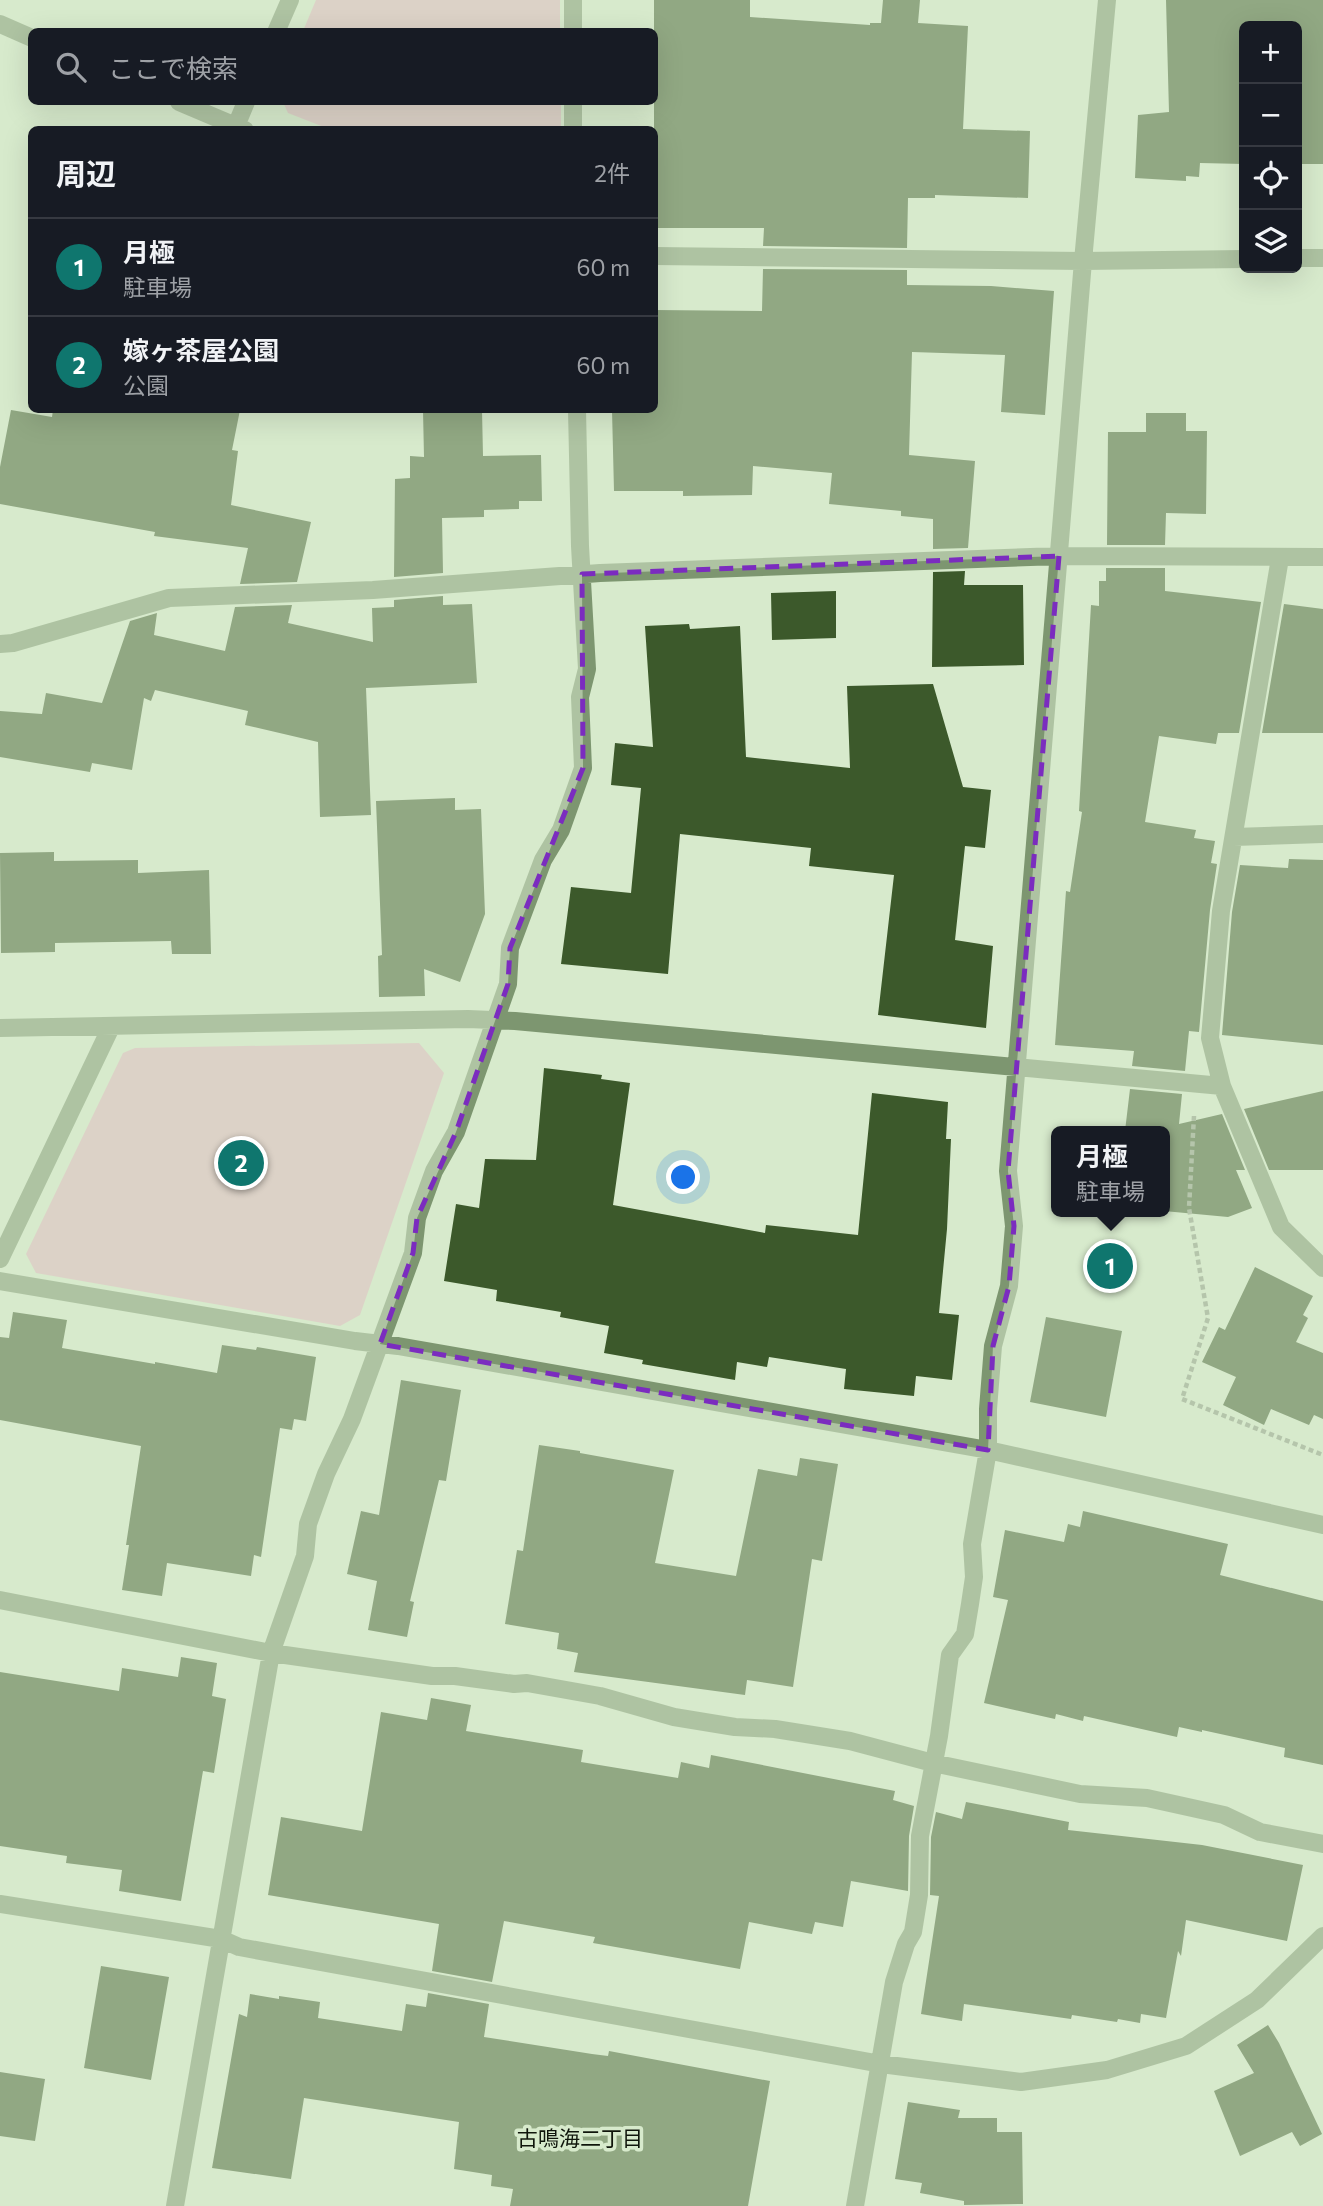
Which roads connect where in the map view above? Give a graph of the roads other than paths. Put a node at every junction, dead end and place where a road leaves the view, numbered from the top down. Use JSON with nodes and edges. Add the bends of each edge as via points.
{"nodes":[{"id":1,"x":290,"y":0,"type":"edge"},
{"id":2,"x":573,"y":0,"type":"edge"},
{"id":3,"x":1107,"y":0,"type":"edge"},
{"id":4,"x":0,"y":24,"type":"edge"},
{"id":5,"x":278,"y":28,"type":"edge"},
{"id":6,"x":573,"y":28,"type":"edge"},
{"id":7,"x":28,"y":36,"type":"edge"},
{"id":8,"x":186,"y":105,"type":"edge"},
{"id":9,"x":245,"y":105,"type":"edge"},
{"id":10,"x":573,"y":105,"type":"edge"},
{"id":11,"x":235,"y":126,"type":"edge"},
{"id":12,"x":240,"y":126,"type":"edge"},
{"id":13,"x":573,"y":126,"type":"edge"},
{"id":14,"x":658,"y":256,"type":"edge"},
{"id":15,"x":1302,"y":258,"type":"edge"},
{"id":16,"x":1323,"y":258,"type":"edge"},
{"id":17,"x":1239,"y":259,"type":"edge"},
{"id":18,"x":1083,"y":261,"type":"junction"},
{"id":19,"x":578,"y":413,"type":"edge"},
{"id":20,"x":1059,"y":556,"type":"junction"},
{"id":21,"x":1323,"y":557,"type":"edge"},
{"id":22,"x":1280,"y":558,"type":"junction"},
{"id":23,"x":582,"y":574,"type":"junction"},
{"id":24,"x":0,"y":644,"type":"edge"},
{"id":25,"x":1323,"y":834,"type":"edge"},
{"id":26,"x":1234,"y":836,"type":"junction"},
{"id":27,"x":495,"y":1020,"type":"junction"},
{"id":28,"x":111,"y":1027,"type":"junction"},
{"id":29,"x":0,"y":1028,"type":"edge"},
{"id":30,"x":1017,"y":1067,"type":"junction"},
{"id":31,"x":1222,"y":1086,"type":"junction"},
{"id":32,"x":0,"y":1259,"type":"edge"},
{"id":33,"x":1323,"y":1268,"type":"edge"},
{"id":34,"x":0,"y":1281,"type":"edge"},
{"id":35,"x":380,"y":1344,"type":"junction"},
{"id":36,"x":988,"y":1450,"type":"junction"},
{"id":37,"x":1323,"y":1525,"type":"edge"},
{"id":38,"x":0,"y":1600,"type":"edge"},
{"id":39,"x":271,"y":1653,"type":"junction"},
{"id":40,"x":933,"y":1763,"type":"junction"},
{"id":41,"x":1323,"y":1844,"type":"edge"},
{"id":42,"x":0,"y":1904,"type":"edge"},
{"id":43,"x":1323,"y":1936,"type":"edge"},
{"id":44,"x":221,"y":1939,"type":"junction"},
{"id":45,"x":881,"y":2064,"type":"junction"},
{"id":46,"x":175,"y":2206,"type":"edge"},
{"id":47,"x":856,"y":2206,"type":"edge"}],
"edges":[{"from":1,"to":5,"type":"street"},
{"from":2,"to":6,"type":"street"},
{"from":3,"to":18,"type":"street"},
{"from":4,"to":7,"type":"street"},
{"from":8,"to":11,"type":"street"},
{"from":9,"to":12,"type":"street"},
{"from":10,"to":13,"type":"street"},
{"from":14,"to":18,"type":"street"},
{"from":15,"to":16,"type":"street"},
{"from":17,"to":18,"type":"street"},
{"from":18,"to":20,"type":"street"},
{"from":19,"to":23,"type":"street"},
{"from":20,"to":22,"type":"street"},
{"from":20,"to":23,"type":"street"},
{"from":20,"to":30,"type":"street"},
{"from":21,"to":22,"type":"street"},
{"from":22,"to":26,"type":"street"},
{"from":23,"to":24,"type":"street","via":[[373,590],[169,598]]},
{"from":23,"to":27,"type":"street","via":[[587,669],[580,697],[583,768],[510,948],[508,984]]},
{"from":25,"to":26,"type":"street"},
{"from":26,"to":31,"type":"street","via":[[1221,911],[1210,1038]]},
{"from":27,"to":28,"type":"street"},
{"from":27,"to":30,"type":"street"},
{"from":27,"to":35,"type":"street","via":[[456,1132],[434,1171],[416,1218],[413,1253]]},
{"from":28,"to":29,"type":"street"},
{"from":28,"to":32,"type":"street"},
{"from":30,"to":31,"type":"street"},
{"from":30,"to":36,"type":"street","via":[[1008,1171],[1014,1226],[1009,1286],[993,1346]]},
{"from":31,"to":33,"type":"street","via":[[1281,1227]]},
{"from":34,"to":35,"type":"street"},
{"from":35,"to":36,"type":"street"},
{"from":35,"to":39,"type":"street","via":[[322,1487],[309,1524],[305,1556]]},
{"from":36,"to":37,"type":"street"},
{"from":36,"to":40,"type":"street","via":[[972,1544],[974,1577],[965,1634],[950,1655]]},
{"from":38,"to":39,"type":"street"},
{"from":39,"to":40,"type":"street","via":[[432,1676],[540,1685],[674,1717],[850,1741]]},
{"from":39,"to":44,"type":"street"},
{"from":40,"to":41,"type":"street","via":[[1080,1794],[1147,1798],[1224,1815],[1260,1832]]},
{"from":40,"to":45,"type":"street","via":[[920,1836],[913,1932],[894,1982]]},
{"from":42,"to":44,"type":"street"},
{"from":43,"to":45,"type":"street","via":[[1257,2000],[1186,2046],[1107,2070],[1021,2082]]},
{"from":44,"to":45,"type":"street","via":[[239,1947]]},
{"from":44,"to":46,"type":"street"},
{"from":45,"to":47,"type":"street"}]}
